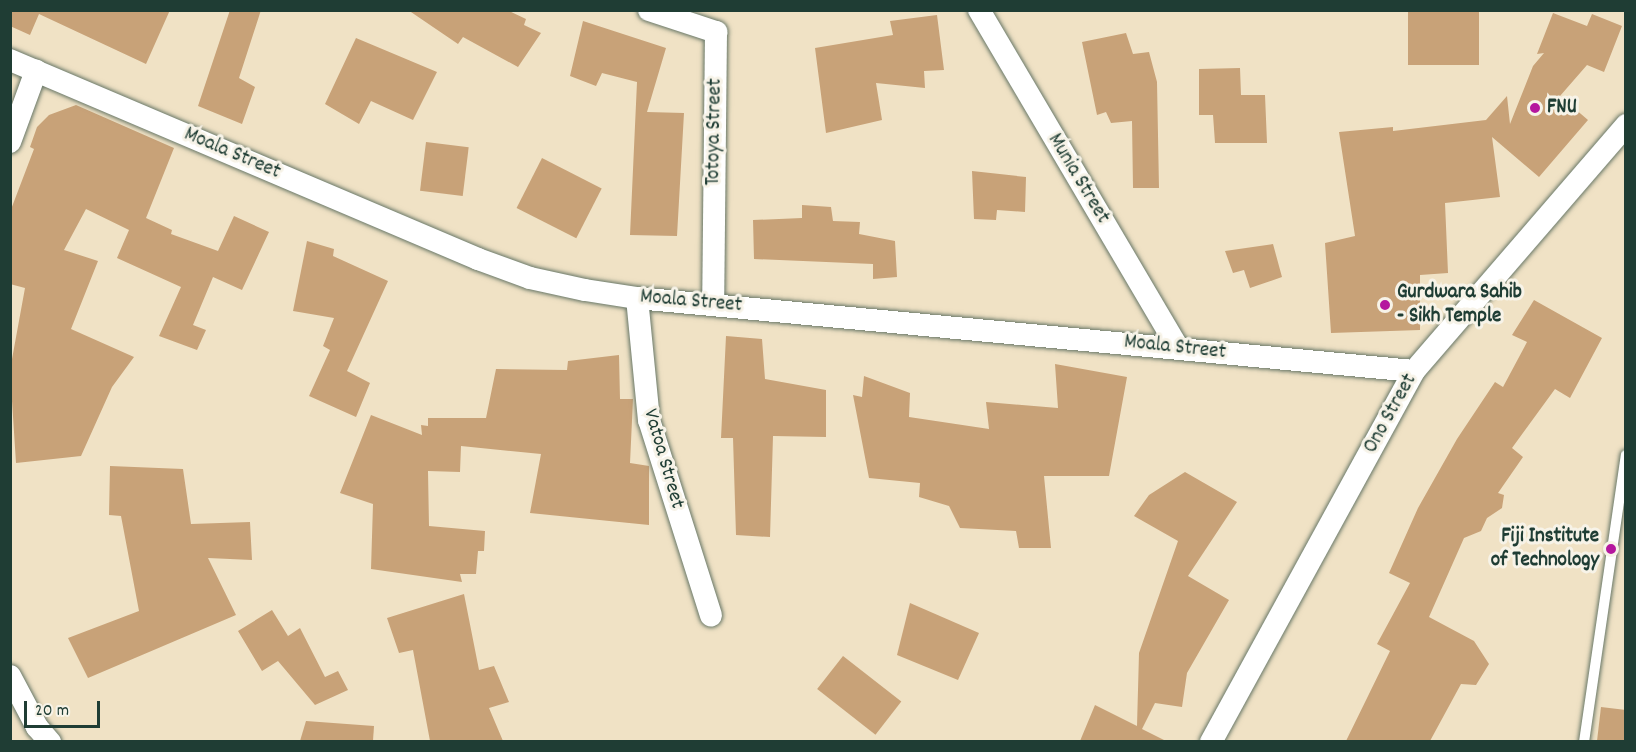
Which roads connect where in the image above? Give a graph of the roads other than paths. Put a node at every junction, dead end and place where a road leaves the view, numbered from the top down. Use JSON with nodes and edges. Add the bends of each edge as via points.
{"nodes":[{"id":1,"x":649,"y":10,"type":"edge"},
{"id":2,"x":979,"y":10,"type":"edge"},
{"id":3,"x":10,"y":60,"type":"edge"},
{"id":4,"x":36,"y":71,"type":"junction"},
{"id":5,"x":1626,"y":125,"type":"edge"},
{"id":6,"x":10,"y":142,"type":"edge"},
{"id":7,"x":637,"y":298,"type":"junction"},
{"id":8,"x":713,"y":304,"type":"junction"},
{"id":9,"x":1178,"y":348,"type":"junction"},
{"id":10,"x":1414,"y":371,"type":"junction"},
{"id":11,"x":1626,"y":455,"type":"edge"},
{"id":12,"x":711,"y":615,"type":"dead end"},
{"id":13,"x":10,"y":676,"type":"edge"},
{"id":14,"x":50,"y":741,"type":"edge"},
{"id":15,"x":1212,"y":741,"type":"edge"},
{"id":16,"x":1584,"y":741,"type":"edge"}],
"edges":[{"from":1,"to":8,"type":"street","name":"Totoya Street","via":[[716,32]]},
{"from":2,"to":9,"type":"street","name":"Munia Street"},
{"from":3,"to":4,"type":"street","name":"Moala Street"},
{"from":4,"to":6,"type":"street"},
{"from":4,"to":7,"type":"street","name":"Moala Street","via":[[478,259],[530,278]]},
{"from":5,"to":10,"type":"street","name":"Ono Street"},
{"from":7,"to":8,"type":"street","name":"Moala Street"},
{"from":7,"to":12,"type":"street","name":"Vatoa Street","via":[[649,420]]},
{"from":8,"to":9,"type":"street","name":"Moala Street"},
{"from":9,"to":10,"type":"street","name":"Moala Street"},
{"from":10,"to":15,"type":"street","name":"Ono Street"},
{"from":11,"to":16,"type":"lane"},
{"from":13,"to":14,"type":"street","via":[[37,727]]}]}
